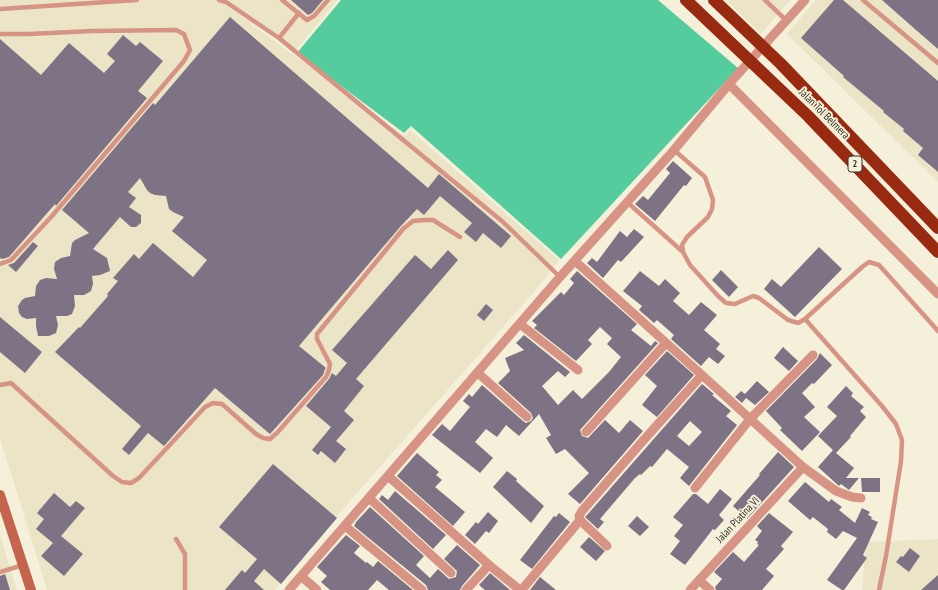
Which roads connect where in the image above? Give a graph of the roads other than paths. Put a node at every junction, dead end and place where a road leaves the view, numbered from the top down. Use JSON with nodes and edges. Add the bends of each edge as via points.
{"nodes":[{"id":1,"x":137,"y":0,"type":"edge"},
{"id":2,"x":219,"y":0,"type":"edge"},
{"id":3,"x":282,"y":0,"type":"edge"},
{"id":4,"x":328,"y":0,"type":"edge"},
{"id":5,"x":686,"y":0,"type":"edge"},
{"id":6,"x":714,"y":0,"type":"edge"},
{"id":7,"x":764,"y":0,"type":"edge"},
{"id":8,"x":805,"y":0,"type":"edge"},
{"id":9,"x":863,"y":0,"type":"edge"},
{"id":10,"x":0,"y":9,"type":"edge"},
{"id":11,"x":299,"y":13,"type":"junction"},
{"id":12,"x":787,"y":21,"type":"junction"},
{"id":13,"x":0,"y":34,"type":"edge"},
{"id":14,"x":279,"y":38,"type":"junction"},
{"id":15,"x":938,"y":63,"type":"edge"},
{"id":16,"x":729,"y":84,"type":"junction"},
{"id":17,"x":674,"y":150,"type":"junction"},
{"id":18,"x":628,"y":202,"type":"junction"},
{"id":19,"x":938,"y":228,"type":"edge"},
{"id":20,"x":460,"y":237,"type":"dead end"},
{"id":21,"x":683,"y":252,"type":"junction"},
{"id":22,"x":938,"y":252,"type":"edge"},
{"id":23,"x":575,"y":261,"type":"junction"},
{"id":24,"x":0,"y":264,"type":"edge"},
{"id":25,"x":560,"y":277,"type":"junction"},
{"id":26,"x":938,"y":294,"type":"edge"},
{"id":27,"x":805,"y":319,"type":"junction"},
{"id":28,"x":520,"y":324,"type":"junction"},
{"id":29,"x":938,"y":331,"type":"edge"},
{"id":30,"x":666,"y":343,"type":"junction"},
{"id":31,"x":813,"y":355,"type":"dead end"},
{"id":32,"x":578,"y":370,"type":"dead end"},
{"id":33,"x":478,"y":373,"type":"junction"},
{"id":34,"x":702,"y":375,"type":"junction"},
{"id":35,"x":0,"y":385,"type":"edge"},
{"id":36,"x":527,"y":417,"type":"dead end"},
{"id":37,"x":750,"y":419,"type":"junction"},
{"id":38,"x":586,"y":432,"type":"dead end"},
{"id":39,"x":803,"y":467,"type":"junction"},
{"id":40,"x":388,"y":476,"type":"junction"},
{"id":41,"x":695,"y":488,"type":"dead end"},
{"id":42,"x":0,"y":495,"type":"edge"},
{"id":43,"x":369,"y":498,"type":"junction"},
{"id":44,"x":861,"y":498,"type":"dead end"},
{"id":45,"x":3,"y":516,"type":"edge"},
{"id":46,"x":580,"y":520,"type":"junction"},
{"id":47,"x":345,"y":526,"type":"junction"},
{"id":48,"x":176,"y":539,"type":"dead end"},
{"id":49,"x":607,"y":546,"type":"dead end"},
{"id":50,"x":23,"y":565,"type":"junction"},
{"id":51,"x":489,"y":565,"type":"junction"},
{"id":52,"x":0,"y":572,"type":"edge"},
{"id":53,"x":451,"y":573,"type":"dead end"},
{"id":54,"x":301,"y":576,"type":"junction"},
{"id":55,"x":699,"y":580,"type":"junction"},
{"id":56,"x":31,"y":590,"type":"edge"},
{"id":57,"x":185,"y":590,"type":"edge"},
{"id":58,"x":289,"y":590,"type":"edge"},
{"id":59,"x":317,"y":590,"type":"edge"},
{"id":60,"x":422,"y":590,"type":"edge"},
{"id":61,"x":466,"y":590,"type":"edge"},
{"id":62,"x":520,"y":590,"type":"edge"},
{"id":63,"x":523,"y":590,"type":"edge"},
{"id":64,"x":690,"y":590,"type":"edge"},
{"id":65,"x":710,"y":590,"type":"edge"},
{"id":66,"x":878,"y":590,"type":"edge"}],
"edges":[{"from":1,"to":10,"type":"lane"},
{"from":2,"to":14,"type":"lane","via":[[252,18]]},
{"from":3,"to":11,"type":"lane"},
{"from":4,"to":11,"type":"lane","via":[[311,19],[307,20]]},
{"from":5,"to":22,"type":"highway","name":"Jalan Tol Belmera","number":"2","via":[[808,116]]},
{"from":6,"to":19,"type":"highway","name":"Jalan Tol Belmera","number":"2","via":[[781,64]]},
{"from":7,"to":12,"type":"lane"},
{"from":8,"to":12,"type":"street"},
{"from":9,"to":15,"type":"lane"},
{"from":11,"to":14,"type":"lane"},
{"from":12,"to":16,"type":"street"},
{"from":13,"to":24,"type":"lane","via":[[176,30],[184,34],[190,50],[184,61],[52,216],[11,260]]},
{"from":14,"to":25,"type":"lane","via":[[503,222]]},
{"from":16,"to":17,"type":"street"},
{"from":16,"to":26,"type":"street"},
{"from":17,"to":18,"type":"street"},
{"from":17,"to":21,"type":"lane","via":[[705,176],[713,200],[708,217],[686,237],[682,244]]},
{"from":18,"to":21,"type":"lane"},
{"from":18,"to":23,"type":"street"},
{"from":20,"to":35,"type":"lane","via":[[433,220],[413,221],[403,229],[317,334],[330,364],[326,377],[270,439],[256,434],[222,404],[213,403],[205,407],[139,478],[131,483],[122,482],[11,383]]},
{"from":21,"to":27,"type":"lane","via":[[690,265],[726,302],[735,304],[753,296],[793,323]]},
{"from":23,"to":25,"type":"street"},
{"from":23,"to":30,"type":"street"},
{"from":25,"to":28,"type":"street"},
{"from":27,"to":29,"type":"lane","via":[[869,262],[880,265]]},
{"from":27,"to":66,"type":"lane","via":[[882,406],[896,424],[902,440],[888,548]]},
{"from":28,"to":32,"type":"street"},
{"from":28,"to":33,"type":"street"},
{"from":30,"to":34,"type":"street"},
{"from":30,"to":38,"type":"street"},
{"from":31,"to":37,"type":"street"},
{"from":33,"to":36,"type":"street"},
{"from":33,"to":40,"type":"street"},
{"from":34,"to":37,"type":"street"},
{"from":34,"to":46,"type":"street","via":[[582,511]]},
{"from":37,"to":39,"type":"street"},
{"from":37,"to":41,"type":"street"},
{"from":39,"to":44,"type":"street","via":[[836,491]]},
{"from":39,"to":55,"type":"street","name":"Jalan Platina VI"},
{"from":40,"to":43,"type":"street"},
{"from":40,"to":51,"type":"street"},
{"from":42,"to":45,"type":"street"},
{"from":43,"to":47,"type":"street"},
{"from":43,"to":53,"type":"street"},
{"from":45,"to":50,"type":"street"},
{"from":46,"to":49,"type":"street"},
{"from":46,"to":63,"type":"street"},
{"from":47,"to":54,"type":"street"},
{"from":47,"to":60,"type":"street"},
{"from":48,"to":57,"type":"lane","via":[[185,554]]},
{"from":50,"to":52,"type":"lane"},
{"from":50,"to":56,"type":"street"},
{"from":51,"to":61,"type":"street"},
{"from":51,"to":62,"type":"street"},
{"from":54,"to":58,"type":"street"},
{"from":54,"to":59,"type":"street"},
{"from":55,"to":64,"type":"street","name":"Jalan Platina VI"},
{"from":55,"to":65,"type":"street"}]}
